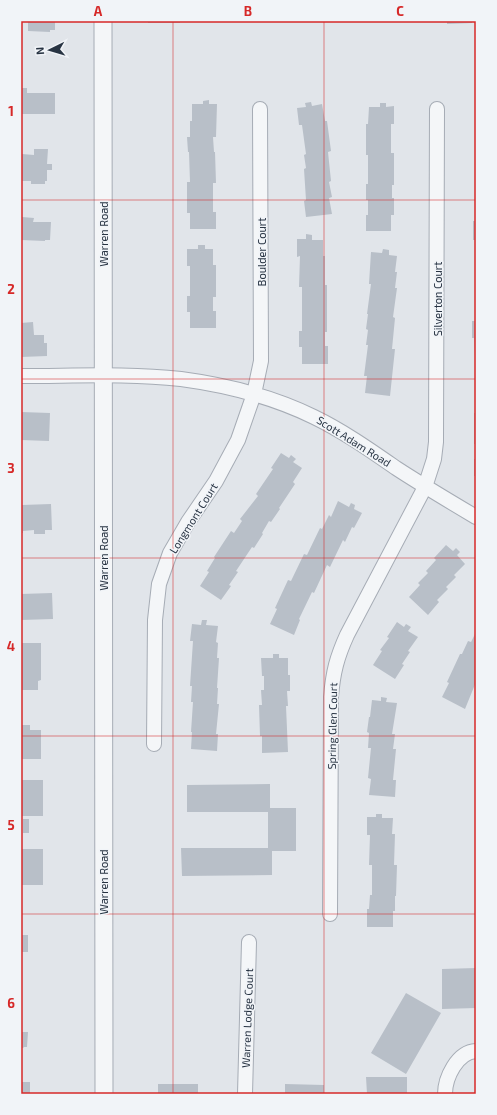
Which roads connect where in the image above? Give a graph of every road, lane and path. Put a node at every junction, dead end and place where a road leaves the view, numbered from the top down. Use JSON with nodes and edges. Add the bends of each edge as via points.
{"nodes":[{"id":1,"x":103,"y":21,"type":"edge"},
{"id":2,"x":437,"y":108,"type":"dead end"},
{"id":3,"x":260,"y":109,"type":"dead end"},
{"id":4,"x":21,"y":376,"type":"edge"},
{"id":5,"x":103,"y":376,"type":"junction"},
{"id":6,"x":254,"y":394,"type":"junction"},
{"id":7,"x":425,"y":487,"type":"junction"},
{"id":8,"x":476,"y":517,"type":"edge"},
{"id":9,"x":154,"y":744,"type":"dead end"},
{"id":10,"x":330,"y":914,"type":"dead end"},
{"id":11,"x":249,"y":942,"type":"dead end"},
{"id":12,"x":476,"y":1051,"type":"edge"},
{"id":13,"x":104,"y":1094,"type":"edge"},
{"id":14,"x":245,"y":1094,"type":"edge"},
{"id":15,"x":445,"y":1094,"type":"edge"}],
"edges":[{"from":1,"to":5,"type":"street","name":"Warren Road"},
{"from":2,"to":7,"type":"street","name":"Silverton Court","via":[[436,442],[434,459]]},
{"from":3,"to":6,"type":"street","name":"Boulder Court","via":[[261,361]]},
{"from":4,"to":5,"type":"street","name":"Scott Adam Road"},
{"from":5,"to":6,"type":"street","name":"Scott Adam Road","via":[[180,379]]},
{"from":5,"to":13,"type":"street","name":"Warren Road"},
{"from":6,"to":7,"type":"street","name":"Scott Adam Road","via":[[314,416]]},
{"from":6,"to":9,"type":"street","name":"Longmont Court","via":[[238,440],[216,481],[170,554],[159,584],[155,620]]},
{"from":7,"to":8,"type":"street","name":"Scott Adam Road"},
{"from":7,"to":10,"type":"street","name":"Spring Glen Court","via":[[347,635],[338,654],[333,675]]},
{"from":11,"to":14,"type":"street","name":"Warren Lodge Court"},
{"from":12,"to":15,"type":"street","via":[[458,1060],[450,1074]]}]}
